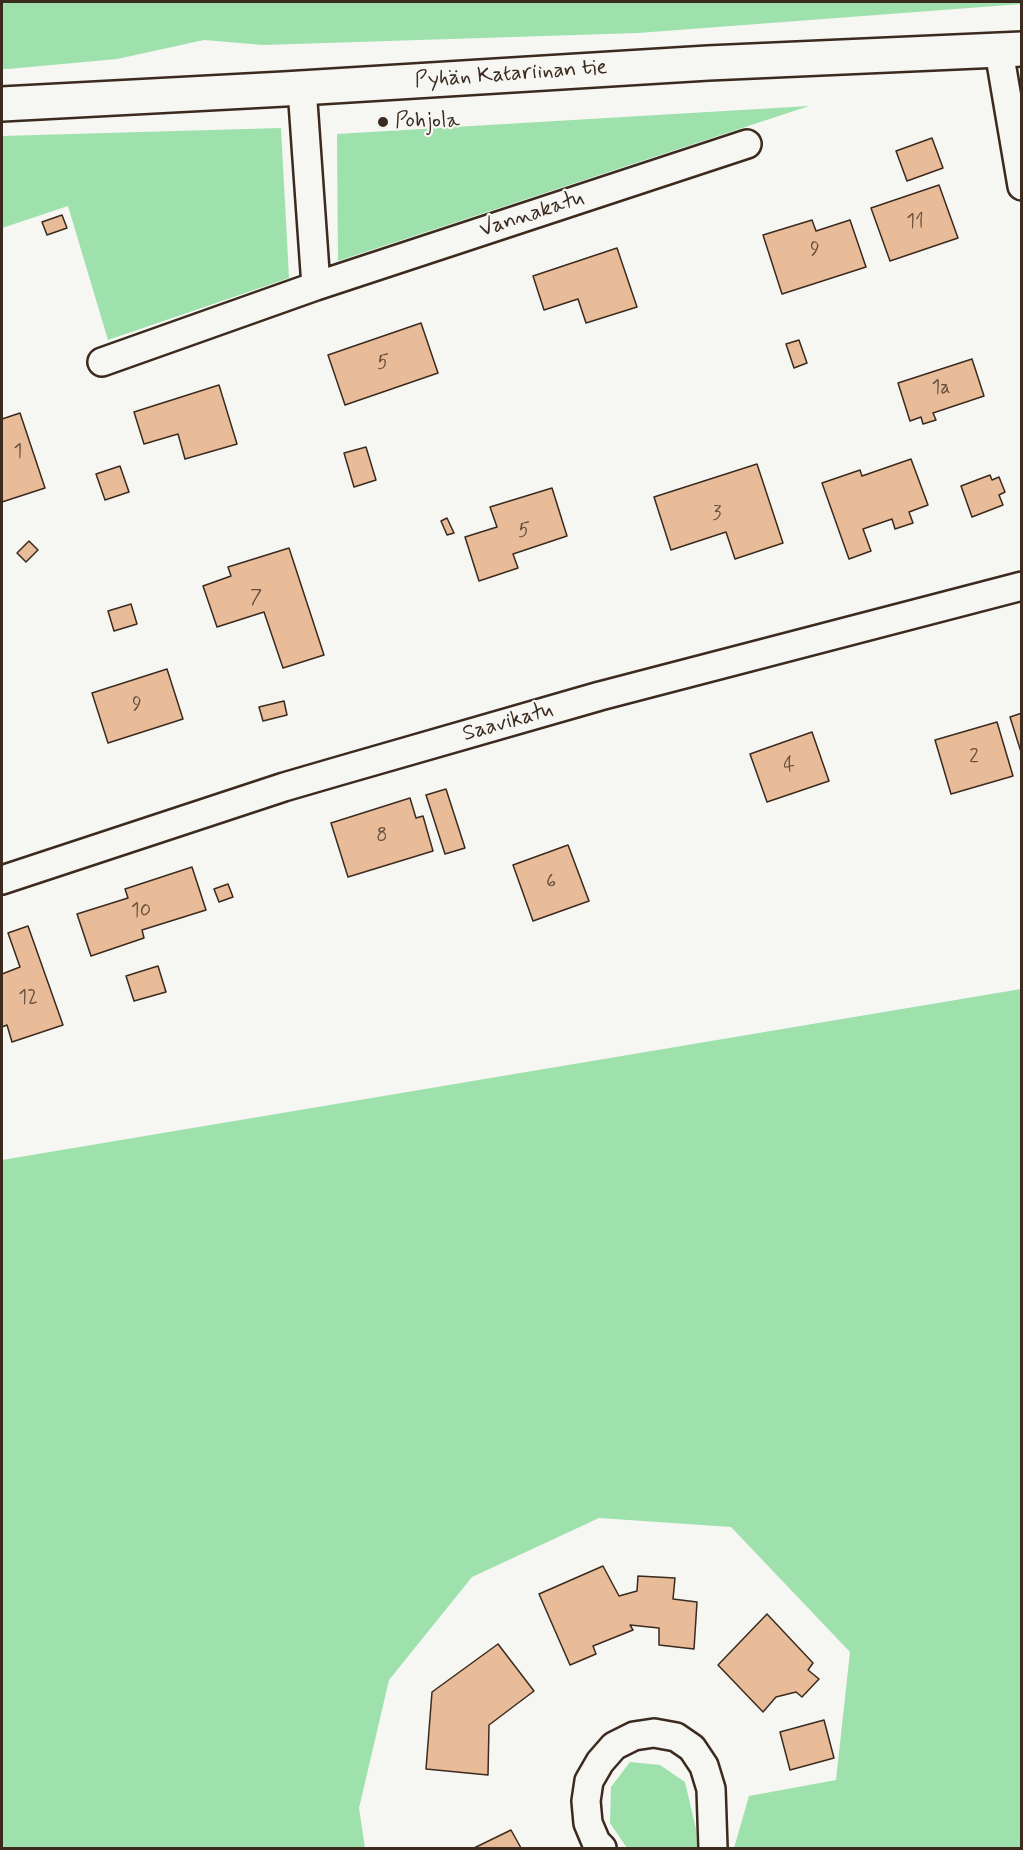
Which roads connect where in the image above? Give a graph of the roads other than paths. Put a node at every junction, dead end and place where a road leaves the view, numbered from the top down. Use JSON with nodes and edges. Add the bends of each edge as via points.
{"nodes":[{"id":1,"x":1010,"y":50,"type":"edge"},
{"id":2,"x":302,"y":88,"type":"junction"},
{"id":3,"x":2,"y":104,"type":"edge"},
{"id":4,"x":747,"y":144,"type":"dead end"},
{"id":5,"x":1022,"y":186,"type":"edge"},
{"id":6,"x":316,"y":286,"type":"junction"},
{"id":7,"x":102,"y":362,"type":"dead end"},
{"id":8,"x":1022,"y":586,"type":"edge"},
{"id":9,"x":2,"y":880,"type":"edge"},
{"id":10,"x":602,"y":1848,"type":"edge"},
{"id":11,"x":713,"y":1848,"type":"edge"}],
"edges":[{"from":1,"to":2,"type":"street","name":"Pyhän Katariinan tie"},
{"from":1,"to":5,"type":"street"},
{"from":2,"to":3,"type":"street","name":"Pyhän Katariinan tie"},
{"from":2,"to":6,"type":"street"},
{"from":4,"to":6,"type":"street","name":"Vannakatu"},
{"from":6,"to":7,"type":"street","name":"Vannakatu"},
{"from":8,"to":9,"type":"street","name":"Saavikatu","via":[[611,693],[339,771]]},
{"from":10,"to":11,"type":"street","via":[[588,1823],[589,1781],[614,1746],[634,1736],[654,1733],[675,1737],[692,1748],[704,1766],[711,1789]]}]}
